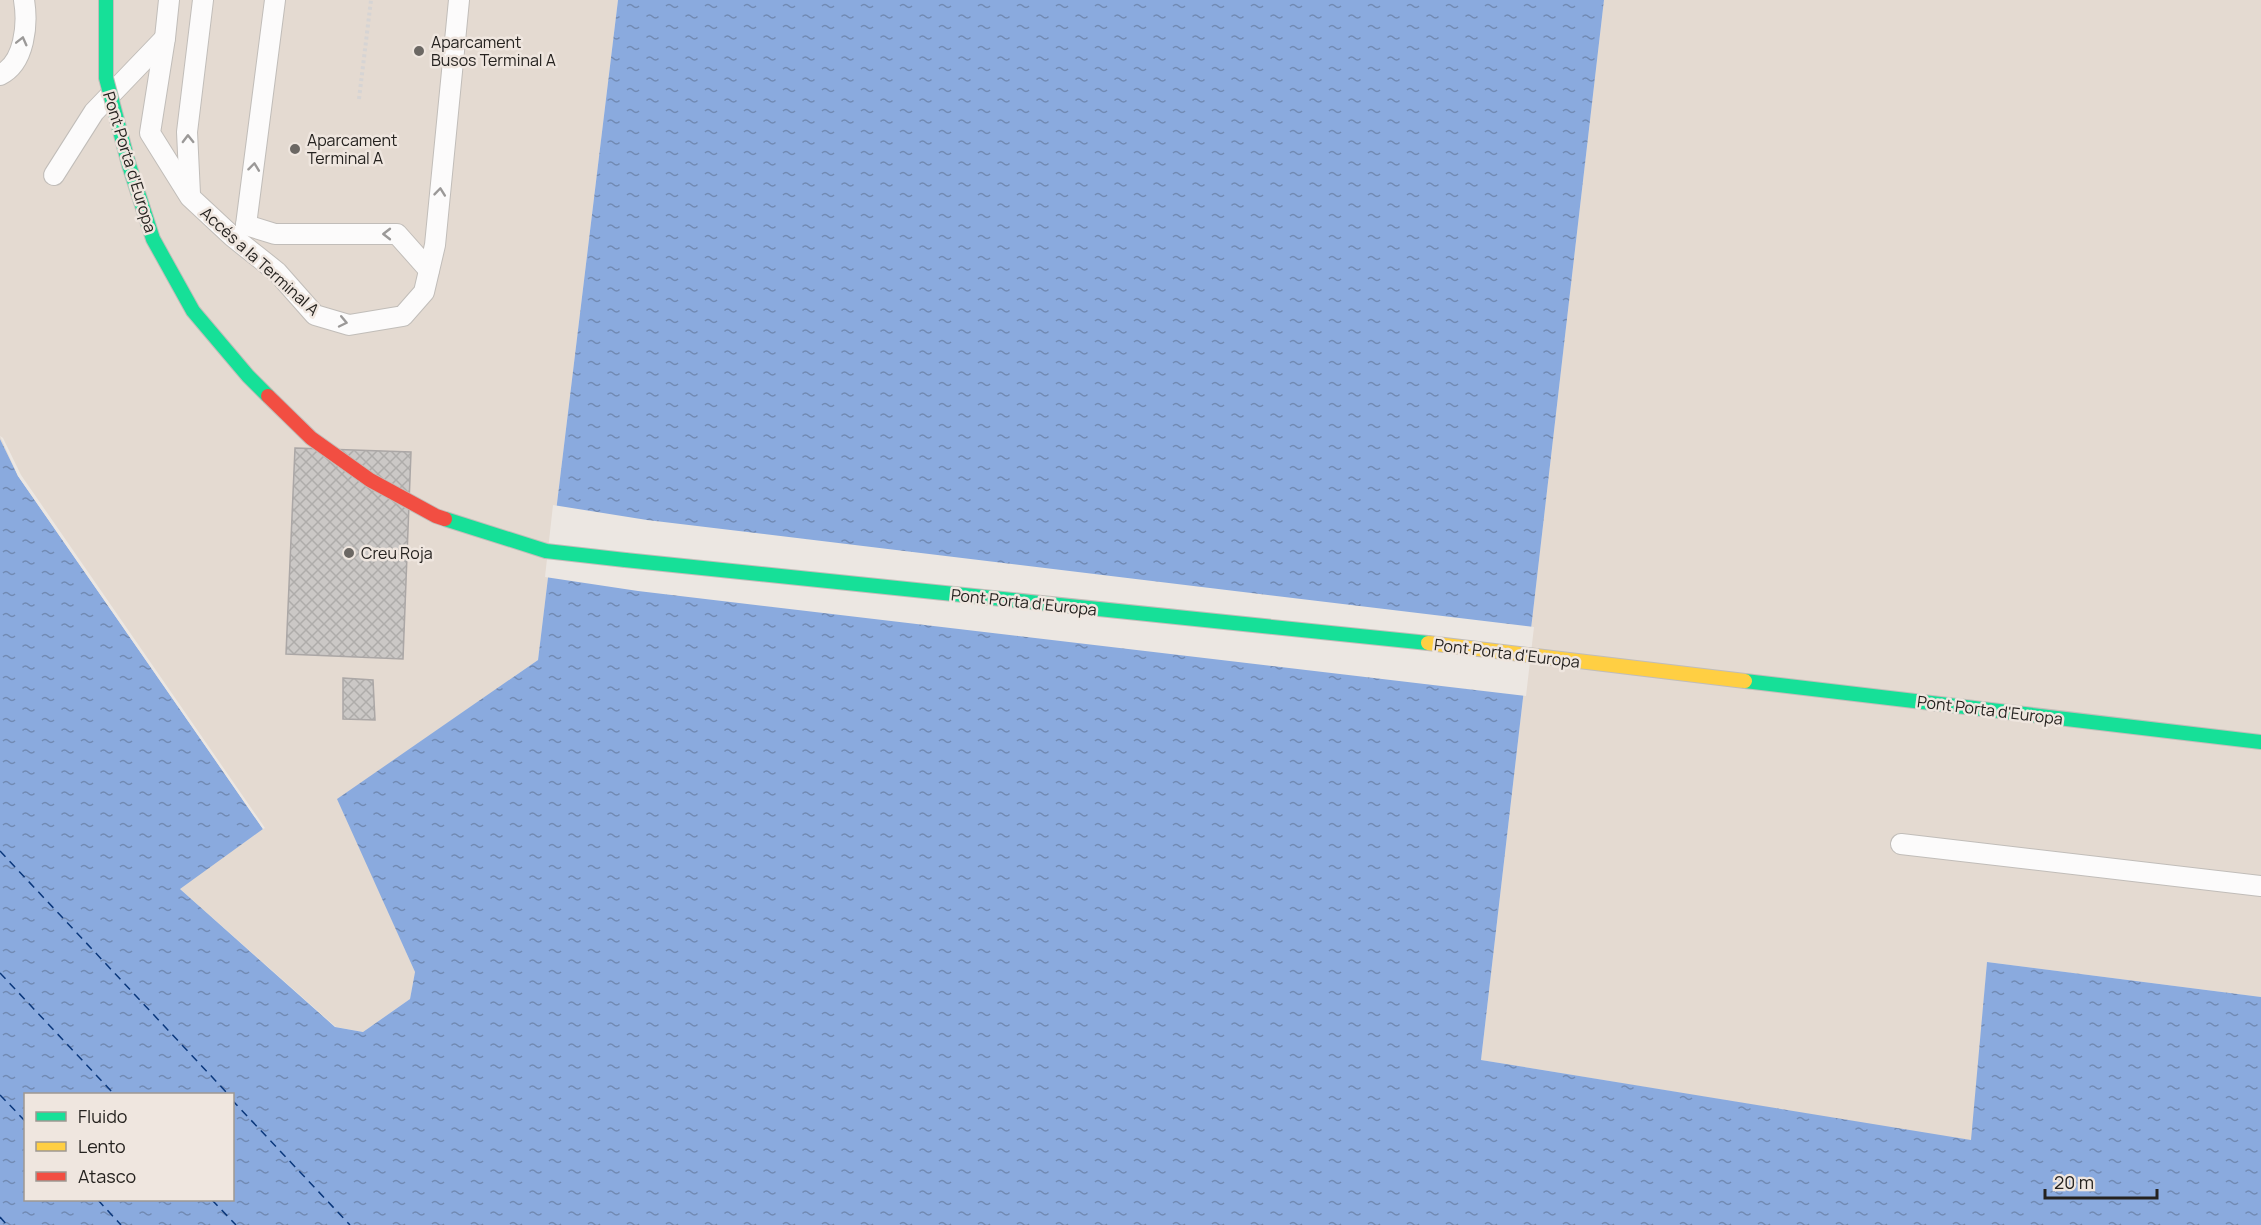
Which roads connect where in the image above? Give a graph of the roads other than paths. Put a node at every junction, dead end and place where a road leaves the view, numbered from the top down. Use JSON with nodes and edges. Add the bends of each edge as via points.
{"nodes":[{"id":1,"x":24,"y":0,"type":"edge"},
{"id":2,"x":106,"y":0,"type":"edge"},
{"id":3,"x":169,"y":0,"type":"edge"},
{"id":4,"x":203,"y":0,"type":"edge"},
{"id":5,"x":275,"y":0,"type":"edge"},
{"id":6,"x":459,"y":0,"type":"edge"},
{"id":7,"x":165,"y":38,"type":"junction"},
{"id":8,"x":0,"y":75,"type":"edge"},
{"id":9,"x":54,"y":175,"type":"dead end"},
{"id":10,"x":190,"y":197,"type":"junction"},
{"id":11,"x":240,"y":231,"type":"junction"},
{"id":12,"x":429,"y":270,"type":"junction"},
{"id":13,"x":2261,"y":742,"type":"edge"},
{"id":14,"x":1901,"y":844,"type":"dead end"},
{"id":15,"x":2261,"y":886,"type":"edge"}],
"edges":[{"from":8,"to":1,"type":"lane","one_way":true,"via":[[22,48],[27,20]]},
{"from":2,"to":13,"type":"street","name":"Pont Porta d'Europa","bridge":true,"via":[[106,78],[129,165],[153,239],[193,311],[248,376],[311,438],[370,480],[436,516],[546,551],[1435,644]]},
{"from":3,"to":7,"type":"lane"},
{"from":10,"to":4,"type":"lane","name":"Accés a la Terminal A","one_way":true,"via":[[187,132]]},
{"from":11,"to":5,"type":"lane","name":"Accés a la Terminal A","one_way":true},
{"from":12,"to":6,"type":"lane","name":"Accés a la Terminal A","one_way":true,"via":[[435,245]]},
{"from":7,"to":9,"type":"lane","via":[[94,112]]},
{"from":7,"to":10,"type":"lane","via":[[150,133]]},
{"from":10,"to":11,"type":"lane","name":"Accés a la Terminal A"},
{"from":12,"to":11,"type":"lane","name":"Accés a la Terminal A","one_way":true,"via":[[397,234]]},
{"from":11,"to":12,"type":"lane","name":"Accés a la Terminal A","one_way":true,"via":[[315,315],[349,325],[403,316],[424,292]]},
{"from":14,"to":15,"type":"lane"}]}
